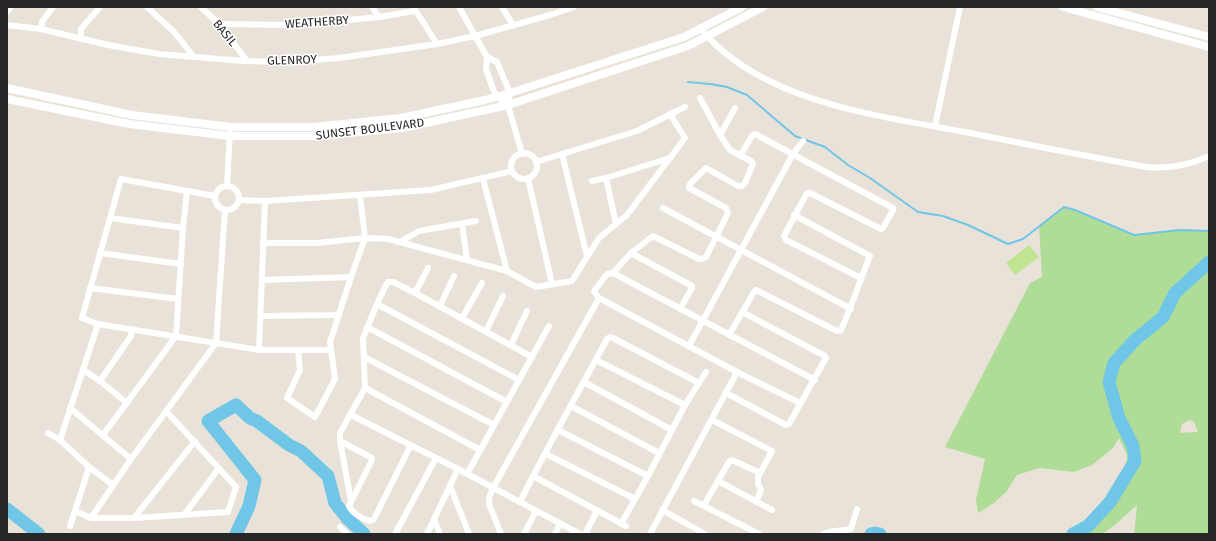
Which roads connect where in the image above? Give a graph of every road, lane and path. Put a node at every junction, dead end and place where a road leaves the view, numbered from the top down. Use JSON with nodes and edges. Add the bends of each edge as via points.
{"nodes":[{"id":1,"x":11,"y":7,"type":"edge"},
{"id":2,"x":53,"y":7,"type":"edge"},
{"id":3,"x":100,"y":7,"type":"edge"},
{"id":4,"x":148,"y":7,"type":"edge"},
{"id":5,"x":201,"y":7,"type":"edge"},
{"id":6,"x":372,"y":7,"type":"edge"},
{"id":7,"x":459,"y":7,"type":"edge"},
{"id":8,"x":502,"y":7,"type":"edge"},
{"id":9,"x":574,"y":7,"type":"edge"},
{"id":10,"x":742,"y":7,"type":"edge"},
{"id":11,"x":763,"y":7,"type":"edge"},
{"id":12,"x":960,"y":7,"type":"edge"},
{"id":13,"x":1064,"y":7,"type":"edge"},
{"id":14,"x":1097,"y":7,"type":"edge"},
{"id":15,"x":414,"y":9,"type":"edge"},
{"id":16,"x":7,"y":12,"type":"edge"},
{"id":17,"x":379,"y":17,"type":"junction"},
{"id":18,"x":218,"y":24,"type":"junction"},
{"id":19,"x":7,"y":25,"type":"edge"},
{"id":20,"x":513,"y":25,"type":"junction"},
{"id":21,"x":700,"y":28,"type":"junction"},
{"id":22,"x":41,"y":29,"type":"junction"},
{"id":23,"x":475,"y":36,"type":"junction"},
{"id":24,"x":707,"y":36,"type":"junction"},
{"id":25,"x":1209,"y":37,"type":"edge"},
{"id":26,"x":81,"y":38,"type":"junction"},
{"id":27,"x":436,"y":44,"type":"junction"},
{"id":28,"x":1209,"y":46,"type":"edge"},
{"id":29,"x":194,"y":57,"type":"junction"},
{"id":30,"x":487,"y":57,"type":"junction"},
{"id":31,"x":246,"y":61,"type":"junction"},
{"id":32,"x":7,"y":88,"type":"edge"},
{"id":33,"x":510,"y":93,"type":"junction"},
{"id":34,"x":497,"y":97,"type":"junction"},
{"id":35,"x":700,"y":98,"type":"dead end"},
{"id":36,"x":7,"y":99,"type":"edge"},
{"id":37,"x":508,"y":104,"type":"junction"},
{"id":38,"x":685,"y":107,"type":"dead end"},
{"id":39,"x":735,"y":108,"type":"dead end"},
{"id":40,"x":670,"y":114,"type":"junction"},
{"id":41,"x":935,"y":126,"type":"junction"},
{"id":42,"x":230,"y":127,"type":"junction"},
{"id":43,"x":230,"y":136,"type":"junction"},
{"id":44,"x":720,"y":136,"type":"junction"},
{"id":45,"x":803,"y":141,"type":"dead end"},
{"id":46,"x":522,"y":154,"type":"junction"},
{"id":47,"x":562,"y":154,"type":"junction"},
{"id":48,"x":793,"y":154,"type":"junction"},
{"id":49,"x":740,"y":156,"type":"junction"},
{"id":50,"x":1209,"y":156,"type":"edge"},
{"id":51,"x":670,"y":158,"type":"junction"},
{"id":52,"x":536,"y":162,"type":"junction"},
{"id":53,"x":512,"y":171,"type":"junction"},
{"id":54,"x":483,"y":178,"type":"junction"},
{"id":55,"x":528,"y":178,"type":"junction"},
{"id":56,"x":606,"y":178,"type":"junction"},
{"id":57,"x":592,"y":181,"type":"dead end"},
{"id":58,"x":227,"y":186,"type":"junction"},
{"id":59,"x":187,"y":191,"type":"junction"},
{"id":60,"x":360,"y":195,"type":"junction"},
{"id":61,"x":215,"y":196,"type":"junction"},
{"id":62,"x":239,"y":200,"type":"junction"},
{"id":63,"x":265,"y":201,"type":"junction"},
{"id":64,"x":663,"y":208,"type":"dead end"},
{"id":65,"x":225,"y":210,"type":"junction"},
{"id":66,"x":794,"y":215,"type":"junction"},
{"id":67,"x":110,"y":218,"type":"junction"},
{"id":68,"x":476,"y":221,"type":"dead end"},
{"id":69,"x":462,"y":224,"type":"junction"},
{"id":70,"x":616,"y":224,"type":"junction"},
{"id":71,"x":183,"y":228,"type":"junction"},
{"id":72,"x":716,"y":236,"type":"junction"},
{"id":73,"x":365,"y":238,"type":"junction"},
{"id":74,"x":400,"y":242,"type":"junction"},
{"id":75,"x":263,"y":243,"type":"junction"},
{"id":76,"x":741,"y":250,"type":"junction"},
{"id":77,"x":100,"y":253,"type":"junction"},
{"id":78,"x":631,"y":253,"type":"junction"},
{"id":79,"x":587,"y":256,"type":"junction"},
{"id":80,"x":467,"y":260,"type":"junction"},
{"id":81,"x":181,"y":264,"type":"junction"},
{"id":82,"x":428,"y":268,"type":"dead end"},
{"id":83,"x":507,"y":271,"type":"junction"},
{"id":84,"x":613,"y":273,"type":"junction"},
{"id":85,"x":454,"y":276,"type":"dead end"},
{"id":86,"x":351,"y":277,"type":"junction"},
{"id":87,"x":861,"y":278,"type":"junction"},
{"id":88,"x":262,"y":280,"type":"junction"},
{"id":89,"x":482,"y":283,"type":"dead end"},
{"id":90,"x":552,"y":284,"type":"junction"},
{"id":91,"x":90,"y":288,"type":"junction"},
{"id":92,"x":415,"y":293,"type":"junction"},
{"id":93,"x":503,"y":296,"type":"dead end"},
{"id":94,"x":600,"y":298,"type":"junction"},
{"id":95,"x":178,"y":299,"type":"junction"},
{"id":96,"x":377,"y":304,"type":"junction"},
{"id":97,"x":440,"y":306,"type":"junction"},
{"id":98,"x":851,"y":308,"type":"junction"},
{"id":99,"x":680,"y":310,"type":"junction"},
{"id":100,"x":527,"y":311,"type":"dead end"},
{"id":101,"x":742,"y":312,"type":"junction"},
{"id":102,"x":339,"y":314,"type":"junction"},
{"id":103,"x":261,"y":316,"type":"junction"},
{"id":104,"x":462,"y":318,"type":"junction"},
{"id":105,"x":703,"y":321,"type":"junction"},
{"id":106,"x":98,"y":324,"type":"junction"},
{"id":107,"x":549,"y":326,"type":"dead end"},
{"id":108,"x":367,"y":328,"type":"junction"},
{"id":109,"x":132,"y":329,"type":"junction"},
{"id":110,"x":486,"y":332,"type":"junction"},
{"id":111,"x":176,"y":336,"type":"junction"},
{"id":112,"x":729,"y":336,"type":"junction"},
{"id":113,"x":216,"y":343,"type":"junction"},
{"id":114,"x":511,"y":345,"type":"junction"},
{"id":115,"x":689,"y":346,"type":"junction"},
{"id":116,"x":259,"y":350,"type":"junction"},
{"id":117,"x":298,"y":350,"type":"junction"},
{"id":118,"x":331,"y":350,"type":"junction"},
{"id":119,"x":532,"y":356,"type":"junction"},
{"id":120,"x":364,"y":358,"type":"junction"},
{"id":121,"x":596,"y":360,"type":"junction"},
{"id":122,"x":83,"y":370,"type":"junction"},
{"id":123,"x":706,"y":372,"type":"dead end"},
{"id":124,"x":737,"y":372,"type":"junction"},
{"id":125,"x":519,"y":380,"type":"junction"},
{"id":126,"x":814,"y":380,"type":"junction"},
{"id":127,"x":100,"y":381,"type":"junction"},
{"id":128,"x":584,"y":382,"type":"junction"},
{"id":129,"x":698,"y":383,"type":"junction"},
{"id":130,"x":365,"y":388,"type":"junction"},
{"id":131,"x":726,"y":393,"type":"junction"},
{"id":132,"x":507,"y":402,"type":"junction"},
{"id":133,"x":127,"y":403,"type":"junction"},
{"id":134,"x":800,"y":403,"type":"junction"},
{"id":135,"x":685,"y":405,"type":"junction"},
{"id":136,"x":571,"y":406,"type":"junction"},
{"id":137,"x":70,"y":408,"type":"junction"},
{"id":138,"x":166,"y":411,"type":"junction"},
{"id":139,"x":351,"y":415,"type":"junction"},
{"id":140,"x":712,"y":420,"type":"junction"},
{"id":141,"x":494,"y":425,"type":"junction"},
{"id":142,"x":558,"y":430,"type":"junction"},
{"id":143,"x":672,"y":430,"type":"junction"},
{"id":144,"x":48,"y":432,"type":"dead end"},
{"id":145,"x":103,"y":435,"type":"junction"},
{"id":146,"x":60,"y":440,"type":"junction"},
{"id":147,"x":195,"y":441,"type":"junction"},
{"id":148,"x":340,"y":441,"type":"junction"},
{"id":149,"x":411,"y":445,"type":"junction"},
{"id":150,"x":480,"y":450,"type":"junction"},
{"id":151,"x":659,"y":453,"type":"junction"},
{"id":152,"x":546,"y":454,"type":"junction"},
{"id":153,"x":436,"y":458,"type":"junction"},
{"id":154,"x":131,"y":459,"type":"junction"},
{"id":155,"x":89,"y":467,"type":"junction"},
{"id":156,"x":219,"y":468,"type":"junction"},
{"id":157,"x":458,"y":469,"type":"junction"},
{"id":158,"x":760,"y":473,"type":"junction"},
{"id":159,"x":467,"y":474,"type":"junction"},
{"id":160,"x":533,"y":476,"type":"junction"},
{"id":161,"x":648,"y":476,"type":"junction"},
{"id":162,"x":718,"y":481,"type":"junction"},
{"id":163,"x":113,"y":485,"type":"junction"},
{"id":164,"x":450,"y":486,"type":"junction"},
{"id":165,"x":493,"y":488,"type":"junction"},
{"id":166,"x":635,"y":499,"type":"junction"},
{"id":167,"x":351,"y":501,"type":"junction"},
{"id":168,"x":694,"y":501,"type":"dead end"},
{"id":169,"x":520,"y":502,"type":"junction"},
{"id":170,"x":756,"y":502,"type":"junction"},
{"id":171,"x":704,"y":506,"type":"junction"},
{"id":172,"x":857,"y":509,"type":"dead end"},
{"id":173,"x":662,"y":510,"type":"junction"},
{"id":174,"x":772,"y":510,"type":"dead end"},
{"id":175,"x":75,"y":511,"type":"junction"},
{"id":176,"x":536,"y":511,"type":"junction"},
{"id":177,"x":598,"y":511,"type":"junction"},
{"id":178,"x":184,"y":515,"type":"junction"},
{"id":179,"x":91,"y":518,"type":"junction"},
{"id":180,"x":134,"y":518,"type":"junction"},
{"id":181,"x":434,"y":519,"type":"junction"},
{"id":182,"x":560,"y":524,"type":"junction"},
{"id":183,"x":70,"y":526,"type":"dead end"},
{"id":184,"x":340,"y":527,"type":"dead end"},
{"id":185,"x":347,"y":534,"type":"edge"},
{"id":186,"x":395,"y":534,"type":"edge"},
{"id":187,"x":427,"y":534,"type":"edge"},
{"id":188,"x":440,"y":534,"type":"edge"},
{"id":189,"x":469,"y":534,"type":"edge"},
{"id":190,"x":502,"y":534,"type":"edge"},
{"id":191,"x":524,"y":534,"type":"edge"},
{"id":192,"x":554,"y":534,"type":"edge"},
{"id":193,"x":580,"y":534,"type":"edge"},
{"id":194,"x":585,"y":534,"type":"edge"},
{"id":195,"x":650,"y":534,"type":"edge"},
{"id":196,"x":705,"y":534,"type":"edge"},
{"id":197,"x":759,"y":534,"type":"edge"},
{"id":198,"x":823,"y":534,"type":"edge"}],
"edges":[{"from":1,"to":16,"type":"street"},
{"from":2,"to":22,"type":"street","via":[[42,22]]},
{"from":3,"to":26,"type":"street","via":[[81,29]]},
{"from":4,"to":29,"type":"street","via":[[174,32]]},
{"from":5,"to":18,"type":"street","name":"BASIL"},
{"from":6,"to":17,"type":"street"},
{"from":7,"to":23,"type":"street"},
{"from":8,"to":20,"type":"street"},
{"from":9,"to":20,"type":"street","name":"GLENROY"},
{"from":10,"to":21,"type":"main road","name":"SUNSET BOULEVARD"},
{"from":11,"to":24,"type":"main road","name":"SUNSET BOULEVARD"},
{"from":12,"to":41,"type":"street"},
{"from":13,"to":28,"type":"main road"},
{"from":14,"to":25,"type":"main road"},
{"from":15,"to":17,"type":"street","name":"WEATHERBY"},
{"from":15,"to":27,"type":"street"},
{"from":17,"to":18,"type":"street","name":"WEATHERBY","via":[[296,25]]},
{"from":18,"to":31,"type":"street","name":"BASIL"},
{"from":19,"to":22,"type":"street","name":"GLENROY"},
{"from":20,"to":23,"type":"street","name":"GLENROY"},
{"from":21,"to":24,"type":"street"},
{"from":21,"to":33,"type":"main road","name":"SUNSET BOULEVARD","via":[[684,37]]},
{"from":22,"to":26,"type":"street","name":"GLENROY"},
{"from":23,"to":27,"type":"street","name":"GLENROY"},
{"from":23,"to":30,"type":"street"},
{"from":24,"to":37,"type":"main road","name":"SUNSET BOULEVARD","via":[[688,46]]},
{"from":24,"to":41,"type":"street","via":[[723,52],[756,74],[800,94],[863,113]]},
{"from":26,"to":29,"type":"street","name":"GLENROY","via":[[159,54]]},
{"from":27,"to":31,"type":"street","name":"GLENROY","via":[[339,58],[287,62]]},
{"from":29,"to":31,"type":"street","name":"GLENROY"},
{"from":30,"to":33,"type":"street","via":[[496,62]]},
{"from":30,"to":34,"type":"street","via":[[486,69]]},
{"from":32,"to":42,"type":"main road","name":"SUNSET BOULEVARD","via":[[132,115]]},
{"from":33,"to":34,"type":"main road","name":"SUNSET BOULEVARD"},
{"from":33,"to":37,"type":"street"},
{"from":34,"to":37,"type":"street"},
{"from":34,"to":42,"type":"main road","name":"SUNSET BOULEVARD","via":[[401,118],[314,127]]},
{"from":35,"to":44,"type":"street"},
{"from":36,"to":43,"type":"main road","name":"SUNSET BOULEVARD","via":[[129,124]]},
{"from":37,"to":43,"type":"main road","name":"SUNSET BOULEVARD","via":[[404,128],[314,136]]},
{"from":37,"to":46,"type":"street"},
{"from":38,"to":40,"type":"street"},
{"from":39,"to":44,"type":"street"},
{"from":40,"to":47,"type":"street","via":[[637,131]]},
{"from":40,"to":51,"type":"street","via":[[685,138]]},
{"from":41,"to":50,"type":"street","via":[[1146,167],[1169,168]]},
{"from":42,"to":43,"type":"street"},
{"from":43,"to":58,"type":"street"},
{"from":44,"to":49,"type":"street","via":[[730,150]]},
{"from":45,"to":48,"type":"street"},
{"from":46,"to":52,"type":"street","via":[[532,156]]},
{"from":46,"to":53,"type":"street","via":[[513,160]]},
{"from":47,"to":52,"type":"street"},
{"from":47,"to":79,"type":"street"},
{"from":48,"to":49,"type":"street","via":[[755,134]]},
{"from":48,"to":66,"type":"street","via":[[892,207],[893,210],[881,229],[810,193],[805,195]]},
{"from":48,"to":76,"type":"street"},
{"from":49,"to":72,"type":"street","via":[[753,164],[742,186],[706,168],[690,184],[689,188],[728,210]]},
{"from":51,"to":56,"type":"street"},
{"from":51,"to":70,"type":"street","via":[[627,215]]},
{"from":52,"to":55,"type":"street","via":[[536,170],[532,177]]},
{"from":53,"to":54,"type":"street"},
{"from":53,"to":55,"type":"street","via":[[520,178]]},
{"from":54,"to":60,"type":"street","via":[[430,190]]},
{"from":54,"to":83,"type":"street"},
{"from":55,"to":90,"type":"street"},
{"from":56,"to":57,"type":"street"},
{"from":56,"to":70,"type":"street"},
{"from":58,"to":61,"type":"street","via":[[220,189]]},
{"from":58,"to":62,"type":"street","via":[[237,192]]},
{"from":59,"to":61,"type":"street"},
{"from":59,"to":67,"type":"street","via":[[121,180]]},
{"from":59,"to":71,"type":"street"},
{"from":60,"to":63,"type":"street"},
{"from":60,"to":73,"type":"street"},
{"from":61,"to":65,"type":"street","via":[[218,207]]},
{"from":62,"to":63,"type":"street"},
{"from":62,"to":65,"type":"street","via":[[236,207]]},
{"from":63,"to":75,"type":"street"},
{"from":64,"to":72,"type":"street"},
{"from":65,"to":113,"type":"street"},
{"from":66,"to":87,"type":"street","via":[[869,254]]},
{"from":66,"to":87,"type":"street","via":[[784,239]]},
{"from":67,"to":71,"type":"street"},
{"from":67,"to":77,"type":"street"},
{"from":68,"to":69,"type":"street"},
{"from":69,"to":74,"type":"street","via":[[419,231]]},
{"from":69,"to":80,"type":"street"},
{"from":70,"to":79,"type":"street","via":[[599,238]]},
{"from":71,"to":81,"type":"street"},
{"from":72,"to":76,"type":"street"},
{"from":72,"to":78,"type":"street","via":[[706,257],[702,259],[653,236]]},
{"from":73,"to":74,"type":"street"},
{"from":73,"to":75,"type":"street","via":[[317,243]]},
{"from":73,"to":86,"type":"street"},
{"from":74,"to":80,"type":"street"},
{"from":75,"to":88,"type":"street"},
{"from":76,"to":98,"type":"street"},
{"from":76,"to":105,"type":"street"},
{"from":77,"to":81,"type":"street"},
{"from":77,"to":91,"type":"street"},
{"from":78,"to":84,"type":"street"},
{"from":78,"to":99,"type":"street","via":[[692,286]]},
{"from":79,"to":90,"type":"street","via":[[572,281]]},
{"from":80,"to":83,"type":"street"},
{"from":81,"to":95,"type":"street"},
{"from":82,"to":92,"type":"street"},
{"from":83,"to":90,"type":"street","via":[[536,288]]},
{"from":84,"to":94,"type":"street","via":[[607,274],[594,291]]},
{"from":84,"to":99,"type":"street"},
{"from":85,"to":97,"type":"street"},
{"from":86,"to":88,"type":"street"},
{"from":86,"to":102,"type":"street"},
{"from":87,"to":98,"type":"street"},
{"from":88,"to":103,"type":"street"},
{"from":89,"to":104,"type":"street"},
{"from":91,"to":95,"type":"street"},
{"from":91,"to":106,"type":"street","via":[[82,318]]},
{"from":92,"to":96,"type":"street","via":[[394,282],[388,282]]},
{"from":92,"to":97,"type":"street"},
{"from":93,"to":110,"type":"street"},
{"from":94,"to":115,"type":"street"},
{"from":94,"to":165,"type":"street"},
{"from":95,"to":111,"type":"street"},
{"from":96,"to":108,"type":"street"},
{"from":96,"to":125,"type":"street"},
{"from":97,"to":104,"type":"street"},
{"from":98,"to":101,"type":"street","via":[[839,331],[756,290]]},
{"from":99,"to":105,"type":"street"},
{"from":100,"to":114,"type":"street"},
{"from":101,"to":112,"type":"street"},
{"from":101,"to":126,"type":"street","via":[[826,357]]},
{"from":102,"to":103,"type":"street"},
{"from":102,"to":118,"type":"street","via":[[330,342]]},
{"from":103,"to":116,"type":"street"},
{"from":104,"to":110,"type":"street"},
{"from":105,"to":112,"type":"street"},
{"from":105,"to":115,"type":"street"},
{"from":106,"to":109,"type":"street"},
{"from":106,"to":122,"type":"street"},
{"from":107,"to":119,"type":"street"},
{"from":108,"to":120,"type":"street","via":[[363,338]]},
{"from":108,"to":132,"type":"street"},
{"from":109,"to":111,"type":"street"},
{"from":109,"to":127,"type":"street","via":[[131,336]]},
{"from":110,"to":114,"type":"street"},
{"from":111,"to":113,"type":"street"},
{"from":111,"to":133,"type":"street"},
{"from":112,"to":126,"type":"street"},
{"from":113,"to":116,"type":"street"},
{"from":113,"to":138,"type":"street"},
{"from":114,"to":119,"type":"street"},
{"from":115,"to":124,"type":"street"},
{"from":116,"to":117,"type":"street"},
{"from":117,"to":118,"type":"street"},
{"from":117,"to":118,"type":"street","via":[[300,370],[287,398],[315,418],[335,379]]},
{"from":119,"to":125,"type":"street"},
{"from":120,"to":130,"type":"street"},
{"from":120,"to":141,"type":"street"},
{"from":121,"to":128,"type":"street"},
{"from":121,"to":129,"type":"street","via":[[607,339],[613,338]]},
{"from":121,"to":135,"type":"street"},
{"from":122,"to":127,"type":"street"},
{"from":122,"to":137,"type":"street"},
{"from":123,"to":129,"type":"street"},
{"from":124,"to":131,"type":"street"},
{"from":124,"to":134,"type":"street"},
{"from":125,"to":132,"type":"street"},
{"from":126,"to":134,"type":"street"},
{"from":127,"to":133,"type":"street"},
{"from":128,"to":136,"type":"street"},
{"from":128,"to":143,"type":"street"},
{"from":129,"to":135,"type":"street"},
{"from":130,"to":139,"type":"street"},
{"from":130,"to":150,"type":"street"},
{"from":131,"to":134,"type":"street","via":[[786,425]]},
{"from":131,"to":140,"type":"street"},
{"from":132,"to":141,"type":"street"},
{"from":133,"to":145,"type":"street"},
{"from":135,"to":143,"type":"street"},
{"from":136,"to":142,"type":"street"},
{"from":136,"to":151,"type":"street"},
{"from":137,"to":145,"type":"street"},
{"from":137,"to":146,"type":"street"},
{"from":138,"to":147,"type":"street"},
{"from":138,"to":154,"type":"street"},
{"from":139,"to":148,"type":"street","via":[[340,433]]},
{"from":139,"to":149,"type":"street"},
{"from":140,"to":158,"type":"street","via":[[772,451]]},
{"from":140,"to":173,"type":"street"},
{"from":141,"to":150,"type":"street"},
{"from":142,"to":152,"type":"street"},
{"from":142,"to":161,"type":"street"},
{"from":143,"to":151,"type":"street"},
{"from":144,"to":146,"type":"street"},
{"from":145,"to":154,"type":"street"},
{"from":146,"to":155,"type":"street"},
{"from":147,"to":156,"type":"street"},
{"from":147,"to":180,"type":"street"},
{"from":148,"to":167,"type":"street"},
{"from":148,"to":167,"type":"street","via":[[372,458]]},
{"from":149,"to":153,"type":"street"},
{"from":149,"to":167,"type":"street","via":[[374,519],[364,520],[350,510]]},
{"from":150,"to":159,"type":"street"},
{"from":151,"to":161,"type":"street"},
{"from":152,"to":160,"type":"street"},
{"from":152,"to":166,"type":"street"},
{"from":153,"to":157,"type":"street"},
{"from":153,"to":186,"type":"street"},
{"from":154,"to":163,"type":"street"},
{"from":155,"to":163,"type":"street"},
{"from":155,"to":175,"type":"street"},
{"from":156,"to":178,"type":"street"},
{"from":156,"to":178,"type":"street","via":[[236,487],[228,512]]},
{"from":157,"to":159,"type":"street"},
{"from":157,"to":164,"type":"street"},
{"from":158,"to":162,"type":"street","via":[[732,460]]},
{"from":158,"to":170,"type":"street","via":[[758,480],[761,490]]},
{"from":159,"to":165,"type":"street"},
{"from":160,"to":169,"type":"street"},
{"from":160,"to":177,"type":"street"},
{"from":161,"to":166,"type":"street"},
{"from":162,"to":170,"type":"street"},
{"from":162,"to":171,"type":"street"},
{"from":163,"to":179,"type":"street"},
{"from":164,"to":181,"type":"street"},
{"from":164,"to":189,"type":"street"},
{"from":165,"to":169,"type":"street"},
{"from":165,"to":190,"type":"street","via":[[489,504]]},
{"from":166,"to":177,"type":"street","via":[[623,525]]},
{"from":168,"to":171,"type":"street"},
{"from":169,"to":176,"type":"street"},
{"from":170,"to":174,"type":"street"},
{"from":171,"to":197,"type":"street"},
{"from":172,"to":198,"type":"street","via":[[851,529]]},
{"from":173,"to":195,"type":"street"},
{"from":173,"to":196,"type":"street"},
{"from":175,"to":179,"type":"street"},
{"from":175,"to":183,"type":"street"},
{"from":176,"to":182,"type":"street"},
{"from":176,"to":191,"type":"street"},
{"from":177,"to":194,"type":"street"},
{"from":178,"to":180,"type":"street"},
{"from":179,"to":180,"type":"street"},
{"from":181,"to":187,"type":"street"},
{"from":181,"to":188,"type":"street"},
{"from":182,"to":192,"type":"street"},
{"from":182,"to":193,"type":"street"},
{"from":184,"to":185,"type":"street"}]}
